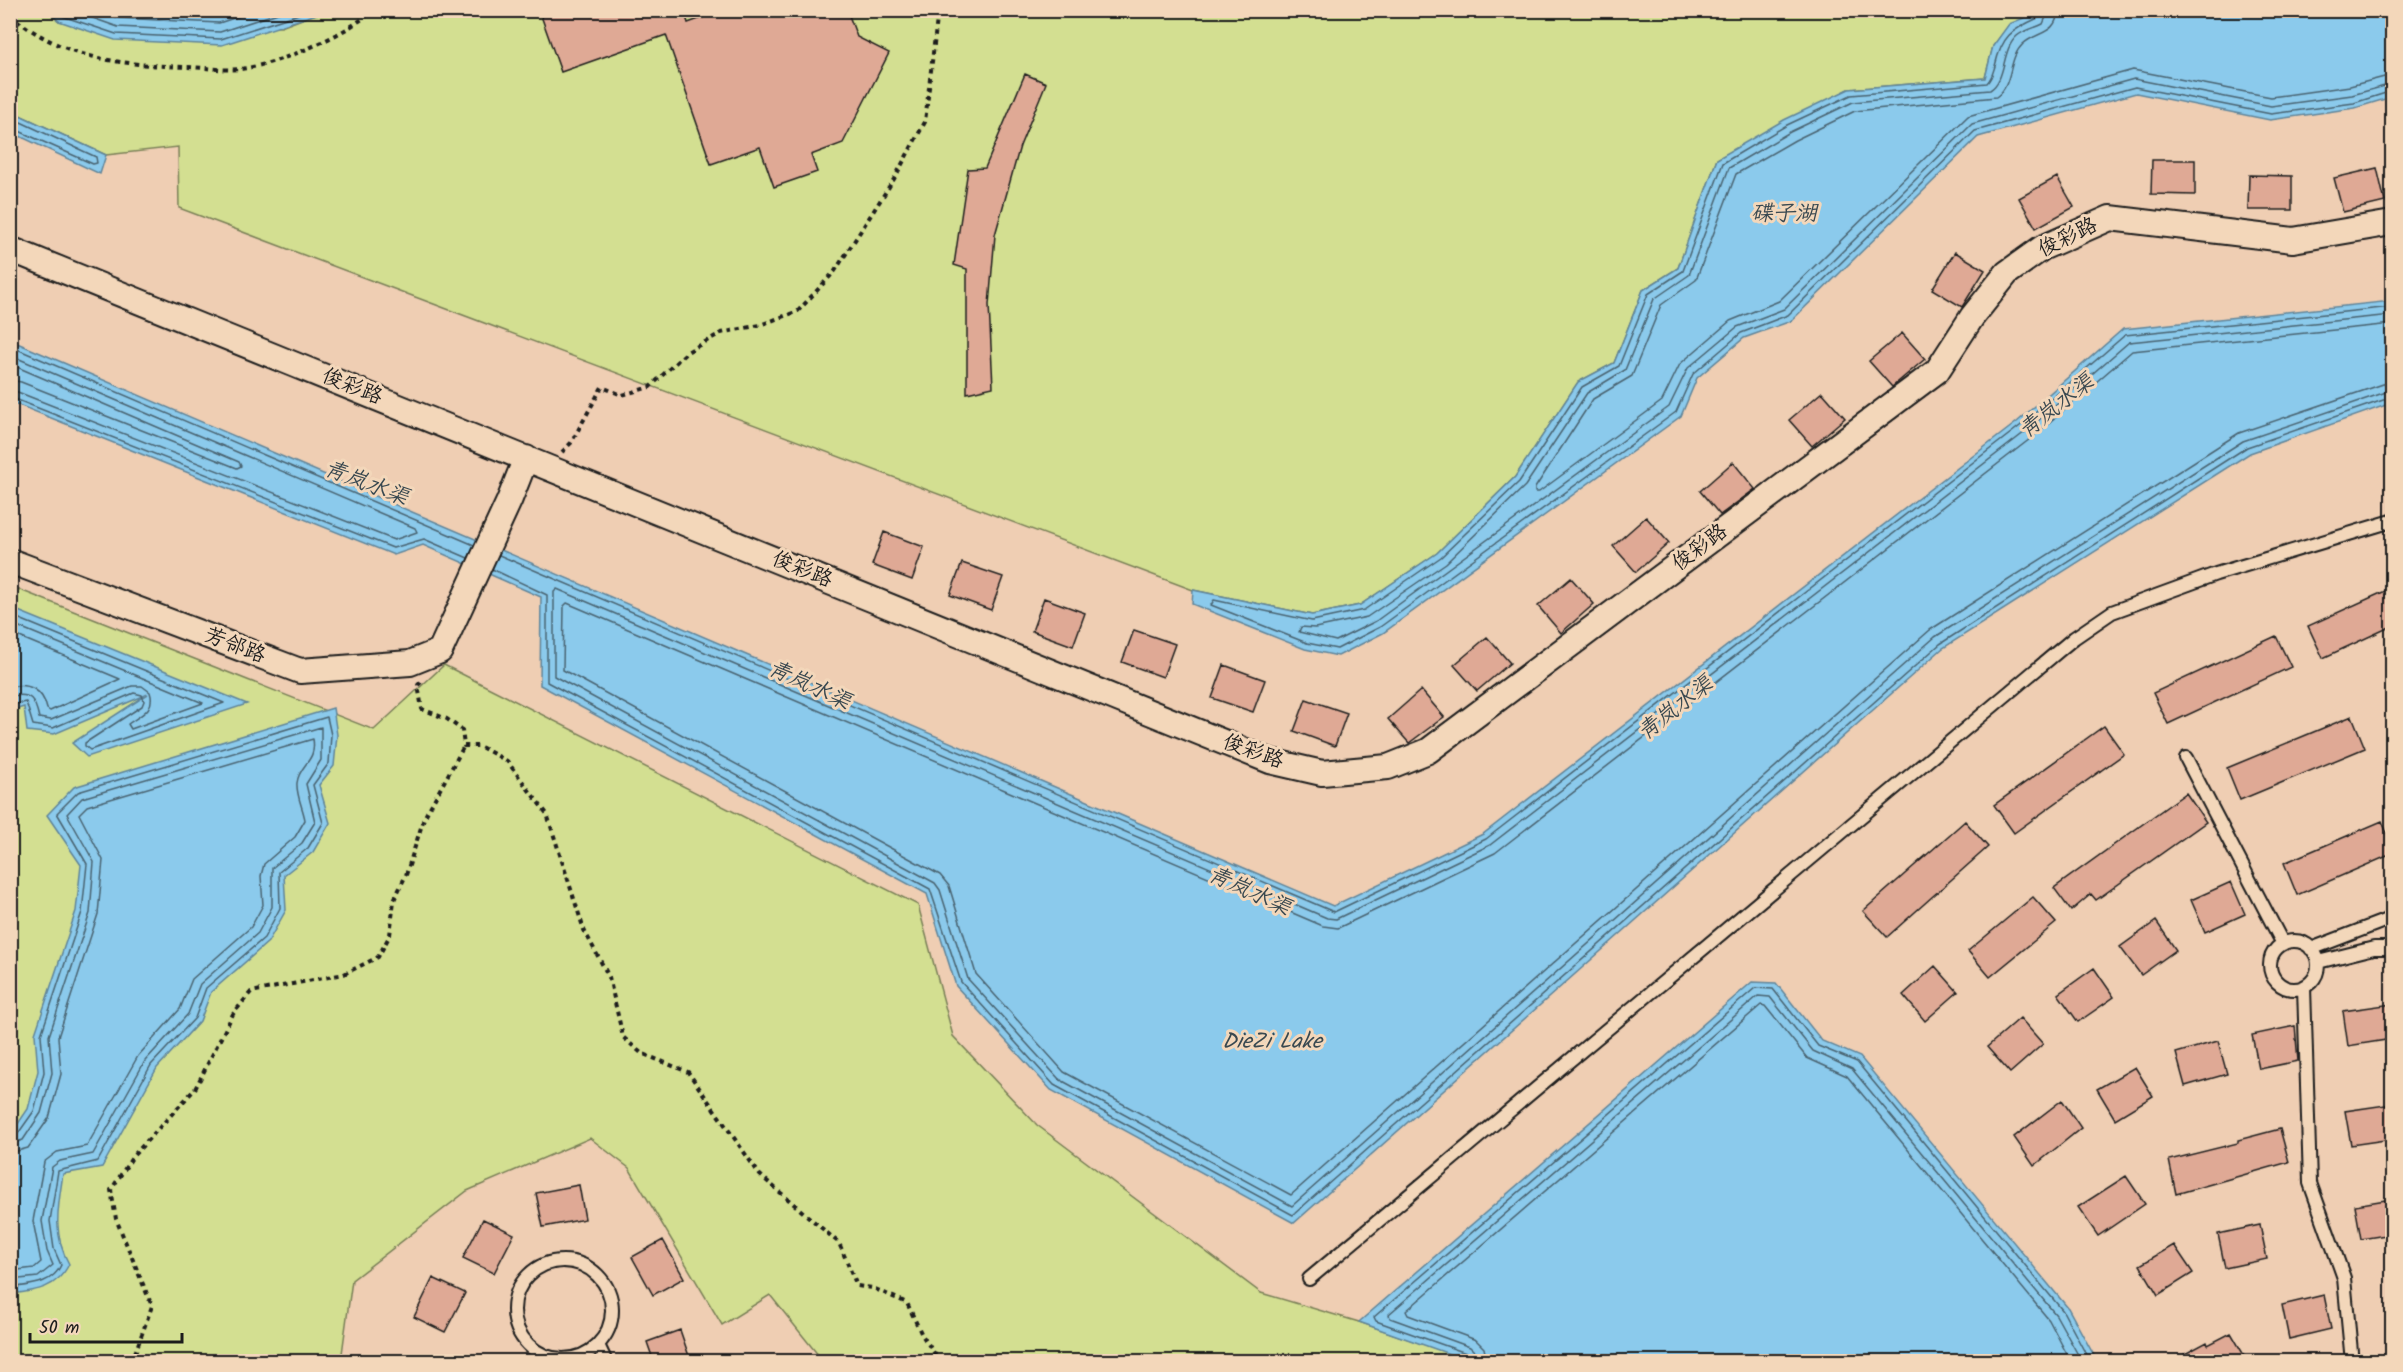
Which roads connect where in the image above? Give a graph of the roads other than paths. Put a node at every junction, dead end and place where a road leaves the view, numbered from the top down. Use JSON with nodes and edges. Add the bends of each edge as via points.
{"nodes":[{"id":1,"x":2392,"y":223,"type":"edge"},
{"id":2,"x":10,"y":249,"type":"edge"},
{"id":3,"x":536,"y":462,"type":"junction"},
{"id":4,"x":2392,"y":521,"type":"edge"},
{"id":5,"x":10,"y":561,"type":"edge"},
{"id":6,"x":2186,"y":758,"type":"dead end"},
{"id":7,"x":2392,"y":918,"type":"edge"},
{"id":8,"x":2283,"y":944,"type":"junction"},
{"id":9,"x":2392,"y":948,"type":"edge"},
{"id":10,"x":2311,"y":949,"type":"junction"},
{"id":11,"x":2318,"y":962,"type":"junction"},
{"id":12,"x":2304,"y":987,"type":"junction"},
{"id":13,"x":1309,"y":1279,"type":"dead end"},
{"id":14,"x":598,"y":1345,"type":"junction"},
{"id":15,"x":606,"y":1362,"type":"edge"},
{"id":16,"x":2352,"y":1362,"type":"edge"}],
"edges":[{"from":1,"to":3,"type":"street","name":"俊彩路","via":[[2292,240],[2110,218],[2042,248],[2007,273],[1937,371],[1428,751],[1388,767],[1322,773],[1270,760]]},
{"from":2,"to":3,"type":"street","name":"俊彩路"},
{"from":3,"to":5,"type":"street","name":"芳邻路","via":[[509,501],[440,651],[410,663],[300,671]]},
{"from":4,"to":13,"type":"lane","via":[[2216,574],[2112,612],[2074,638]]},
{"from":6,"to":8,"type":"lane"},
{"from":7,"to":10,"type":"lane"},
{"from":8,"to":10,"type":"lane","via":[[2298,942]]},
{"from":8,"to":12,"type":"lane","via":[[2272,956],[2271,973],[2289,989]]},
{"from":9,"to":11,"type":"lane","via":[[2374,948]]},
{"from":10,"to":11,"type":"lane"},
{"from":11,"to":12,"type":"lane","via":[[2315,977]]},
{"from":12,"to":16,"type":"lane","via":[[2310,1183],[2344,1278]]},
{"from":14,"to":14,"type":"lane","via":[[612,1314],[610,1294],[602,1279],[576,1262],[554,1261],[537,1267],[520,1284],[513,1310],[524,1341],[537,1352],[564,1360],[581,1356]]},
{"from":14,"to":15,"type":"lane"}]}
